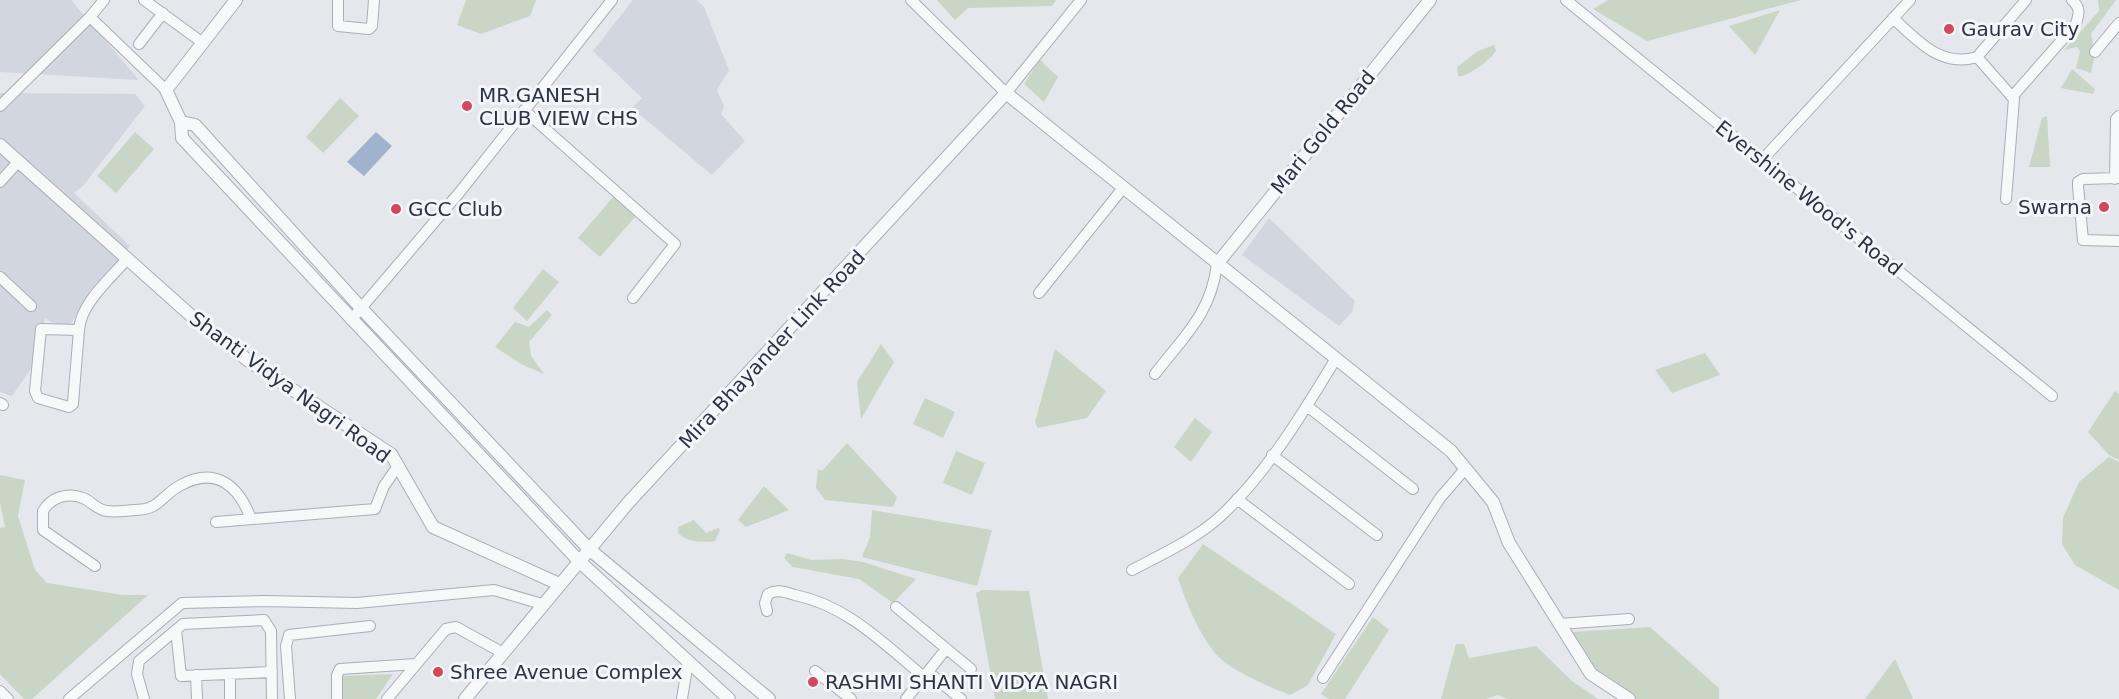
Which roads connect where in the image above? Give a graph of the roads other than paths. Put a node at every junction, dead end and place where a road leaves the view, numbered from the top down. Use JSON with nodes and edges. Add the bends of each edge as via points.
{"nodes":[{"id":1,"x":105,"y":0,"type":"edge"},
{"id":2,"x":236,"y":0,"type":"edge"},
{"id":3,"x":338,"y":0,"type":"edge"},
{"id":4,"x":374,"y":0,"type":"edge"},
{"id":5,"x":612,"y":0,"type":"edge"},
{"id":6,"x":911,"y":0,"type":"edge"},
{"id":7,"x":1081,"y":0,"type":"edge"},
{"id":8,"x":1430,"y":0,"type":"edge"},
{"id":9,"x":1566,"y":0,"type":"edge"},
{"id":10,"x":1910,"y":0,"type":"edge"},
{"id":11,"x":2026,"y":0,"type":"edge"},
{"id":12,"x":2072,"y":0,"type":"edge"},
{"id":13,"x":148,"y":1,"type":"edge"},
{"id":14,"x":163,"y":13,"type":"junction"},
{"id":15,"x":90,"y":17,"type":"junction"},
{"id":16,"x":1893,"y":18,"type":"junction"},
{"id":17,"x":2119,"y":23,"type":"edge"},
{"id":18,"x":203,"y":43,"type":"junction"},
{"id":19,"x":139,"y":44,"type":"dead end"},
{"id":20,"x":2095,"y":52,"type":"dead end"},
{"id":21,"x":1977,"y":57,"type":"junction"},
{"id":22,"x":166,"y":90,"type":"junction"},
{"id":23,"x":1006,"y":93,"type":"junction"},
{"id":24,"x":2012,"y":97,"type":"junction"},
{"id":25,"x":0,"y":106,"type":"edge"},
{"id":26,"x":524,"y":110,"type":"junction"},
{"id":27,"x":2119,"y":116,"type":"edge"},
{"id":28,"x":181,"y":122,"type":"junction"},
{"id":29,"x":195,"y":125,"type":"junction"},
{"id":30,"x":182,"y":138,"type":"junction"},
{"id":31,"x":0,"y":145,"type":"edge"},
{"id":32,"x":1763,"y":159,"type":"junction"},
{"id":33,"x":18,"y":162,"type":"junction"},
{"id":34,"x":2117,"y":178,"type":"edge"},
{"id":35,"x":0,"y":182,"type":"edge"},
{"id":36,"x":1123,"y":188,"type":"junction"},
{"id":37,"x":2006,"y":199,"type":"dead end"},
{"id":38,"x":2119,"y":241,"type":"edge"},
{"id":39,"x":127,"y":259,"type":"junction"},
{"id":40,"x":1217,"y":264,"type":"junction"},
{"id":41,"x":0,"y":278,"type":"edge"},
{"id":42,"x":1039,"y":293,"type":"dead end"},
{"id":43,"x":633,"y":298,"type":"dead end"},
{"id":44,"x":32,"y":306,"type":"dead end"},
{"id":45,"x":361,"y":308,"type":"junction"},
{"id":46,"x":351,"y":320,"type":"junction"},
{"id":47,"x":79,"y":330,"type":"junction"},
{"id":48,"x":1335,"y":360,"type":"junction"},
{"id":49,"x":1155,"y":374,"type":"dead end"},
{"id":50,"x":2052,"y":396,"type":"dead end"},
{"id":51,"x":1307,"y":406,"type":"junction"},
{"id":52,"x":495,"y":449,"type":"junction"},
{"id":53,"x":1272,"y":455,"type":"junction"},
{"id":54,"x":485,"y":461,"type":"junction"},
{"id":55,"x":398,"y":466,"type":"junction"},
{"id":56,"x":1465,"y":469,"type":"junction"},
{"id":57,"x":1413,"y":489,"type":"dead end"},
{"id":58,"x":541,"y":498,"type":"junction"},
{"id":59,"x":1237,"y":499,"type":"junction"},
{"id":60,"x":530,"y":509,"type":"junction"},
{"id":61,"x":251,"y":519,"type":"junction"},
{"id":62,"x":216,"y":522,"type":"dead end"},
{"id":63,"x":1377,"y":535,"type":"dead end"},
{"id":64,"x":589,"y":549,"type":"junction"},
{"id":65,"x":579,"y":561,"type":"junction"},
{"id":66,"x":95,"y":566,"type":"dead end"},
{"id":67,"x":1132,"y":570,"type":"dead end"},
{"id":68,"x":559,"y":584,"type":"junction"},
{"id":69,"x":1349,"y":584,"type":"dead end"},
{"id":70,"x":542,"y":604,"type":"junction"},
{"id":71,"x":896,"y":608,"type":"dead end"},
{"id":72,"x":767,"y":611,"type":"dead end"},
{"id":73,"x":1629,"y":619,"type":"dead end"},
{"id":74,"x":1559,"y":624,"type":"junction"},
{"id":75,"x":370,"y":626,"type":"dead end"},
{"id":76,"x":176,"y":630,"type":"junction"},
{"id":77,"x":946,"y":649,"type":"junction"},
{"id":78,"x":503,"y":653,"type":"junction"},
{"id":79,"x":688,"y":661,"type":"junction"},
{"id":80,"x":416,"y":664,"type":"junction"},
{"id":81,"x":971,"y":669,"type":"dead end"},
{"id":82,"x":815,"y":671,"type":"dead end"},
{"id":83,"x":272,"y":672,"type":"junction"},
{"id":84,"x":230,"y":674,"type":"junction"},
{"id":85,"x":196,"y":675,"type":"junction"},
{"id":86,"x":926,"y":675,"type":"junction"},
{"id":87,"x":1323,"y":678,"type":"dead end"},
{"id":88,"x":0,"y":691,"type":"edge"},
{"id":89,"x":907,"y":698,"type":"edge"},
{"id":90,"x":8,"y":699,"type":"edge"},
{"id":91,"x":69,"y":699,"type":"edge"},
{"id":92,"x":144,"y":699,"type":"edge"},
{"id":93,"x":197,"y":699,"type":"edge"},
{"id":94,"x":230,"y":699,"type":"edge"},
{"id":95,"x":272,"y":699,"type":"edge"},
{"id":96,"x":290,"y":699,"type":"edge"},
{"id":97,"x":337,"y":699,"type":"edge"},
{"id":98,"x":387,"y":699,"type":"edge"},
{"id":99,"x":465,"y":699,"type":"edge"},
{"id":100,"x":682,"y":699,"type":"edge"},
{"id":101,"x":729,"y":699,"type":"edge"},
{"id":102,"x":768,"y":699,"type":"edge"},
{"id":103,"x":851,"y":699,"type":"edge"},
{"id":104,"x":961,"y":699,"type":"edge"},
{"id":105,"x":1629,"y":699,"type":"edge"}],
"edges":[{"from":1,"to":15,"type":"street"},
{"from":2,"to":18,"type":"street"},
{"from":3,"to":4,"type":"street","via":[[338,26],[369,30]]},
{"from":5,"to":26,"type":"street"},
{"from":6,"to":23,"type":"street"},
{"from":7,"to":23,"type":"street","name":"Mira Bhayander Link Road"},
{"from":8,"to":40,"type":"street","name":"Mari Gold Road"},
{"from":9,"to":32,"type":"street","name":"Evershine Wood's Road"},
{"from":10,"to":16,"type":"street"},
{"from":11,"to":21,"type":"street"},
{"from":12,"to":24,"type":"street","via":[[2079,13],[2072,29]]},
{"from":13,"to":14,"type":"street"},
{"from":14,"to":18,"type":"street"},
{"from":14,"to":19,"type":"street"},
{"from":15,"to":22,"type":"street"},
{"from":15,"to":25,"type":"street"},
{"from":16,"to":21,"type":"street","via":[[1942,58],[1958,61]]},
{"from":16,"to":32,"type":"street"},
{"from":17,"to":20,"type":"street"},
{"from":18,"to":22,"type":"street"},
{"from":21,"to":24,"type":"street"},
{"from":22,"to":28,"type":"street"},
{"from":23,"to":36,"type":"street"},
{"from":23,"to":64,"type":"street","name":"Mira Bhayander Link Road"},
{"from":24,"to":37,"type":"street"},
{"from":26,"to":43,"type":"street","via":[[675,244]]},
{"from":26,"to":45,"type":"street"},
{"from":27,"to":34,"type":"street"},
{"from":28,"to":29,"type":"street"},
{"from":28,"to":30,"type":"street"},
{"from":29,"to":30,"type":"street"},
{"from":29,"to":45,"type":"street"},
{"from":30,"to":46,"type":"street"},
{"from":31,"to":33,"type":"street","name":"Shanti Vidya Nagri Road"},
{"from":32,"to":50,"type":"street","name":"Evershine Wood's Road"},
{"from":33,"to":35,"type":"street"},
{"from":33,"to":39,"type":"street","name":"Shanti Vidya Nagri Road"},
{"from":34,"to":38,"type":"street","via":[[2078,182],[2080,236],[2087,242]]},
{"from":36,"to":40,"type":"street"},
{"from":36,"to":42,"type":"street"},
{"from":39,"to":47,"type":"street","via":[[83,312]]},
{"from":39,"to":55,"type":"street","name":"Shanti Vidya Nagri Road","via":[[249,361],[391,454]]},
{"from":40,"to":48,"type":"street"},
{"from":40,"to":49,"type":"street","via":[[1214,290],[1205,309]]},
{"from":41,"to":44,"type":"street"},
{"from":45,"to":46,"type":"street"},
{"from":45,"to":52,"type":"street"},
{"from":46,"to":54,"type":"street"},
{"from":47,"to":47,"type":"street","via":[[73,404],[38,398],[35,391],[40,331]]},
{"from":48,"to":51,"type":"street"},
{"from":48,"to":56,"type":"street","via":[[1451,451]]},
{"from":51,"to":53,"type":"street"},
{"from":51,"to":57,"type":"street"},
{"from":52,"to":54,"type":"street"},
{"from":52,"to":58,"type":"street"},
{"from":53,"to":59,"type":"street"},
{"from":53,"to":63,"type":"street"},
{"from":54,"to":60,"type":"street"},
{"from":55,"to":61,"type":"street","via":[[375,509]]},
{"from":55,"to":68,"type":"street","name":"Shanti Vidya Nagri Road","via":[[433,527]]},
{"from":56,"to":74,"type":"street","via":[[1493,502],[1509,543]]},
{"from":56,"to":87,"type":"street","via":[[1440,498]]},
{"from":58,"to":60,"type":"street"},
{"from":58,"to":64,"type":"street"},
{"from":59,"to":67,"type":"street","via":[[1191,538]]},
{"from":59,"to":69,"type":"street"},
{"from":60,"to":65,"type":"street"},
{"from":61,"to":62,"type":"street"},
{"from":61,"to":66,"type":"street","via":[[235,489],[224,481],[209,478],[179,486],[149,510],[106,511],[82,498],[55,498],[43,511],[43,530]]},
{"from":64,"to":65,"type":"street","name":"Mira Bhayander Link Road"},
{"from":64,"to":102,"type":"street"},
{"from":65,"to":68,"type":"street","name":"Mira Bhayander Link Road"},
{"from":65,"to":79,"type":"street"},
{"from":68,"to":70,"type":"street","name":"Mira Bhayander Link Road"},
{"from":70,"to":78,"type":"street","name":"Mira Bhayander Link Road"},
{"from":70,"to":91,"type":"street","via":[[494,590],[357,603],[182,603]]},
{"from":71,"to":77,"type":"street"},
{"from":72,"to":86,"type":"street","via":[[768,594],[776,590],[814,599],[845,613]]},
{"from":73,"to":74,"type":"street"},
{"from":74,"to":105,"type":"street","via":[[1592,674]]},
{"from":75,"to":96,"type":"street","via":[[290,635],[286,646]]},
{"from":76,"to":83,"type":"street","via":[[189,622],[264,620],[271,631]]},
{"from":76,"to":85,"type":"street","via":[[181,676]]},
{"from":76,"to":92,"type":"street","via":[[139,661],[137,674]]},
{"from":77,"to":81,"type":"street"},
{"from":77,"to":86,"type":"street"},
{"from":78,"to":80,"type":"street","via":[[451,627]]},
{"from":78,"to":99,"type":"street","name":"Mira Bhayander Link Road"},
{"from":79,"to":100,"type":"street"},
{"from":79,"to":101,"type":"street"},
{"from":80,"to":97,"type":"street","via":[[340,669]]},
{"from":80,"to":98,"type":"street"},
{"from":82,"to":103,"type":"street"},
{"from":83,"to":84,"type":"street"},
{"from":83,"to":95,"type":"street"},
{"from":84,"to":85,"type":"street"},
{"from":84,"to":94,"type":"street"},
{"from":85,"to":93,"type":"street"},
{"from":86,"to":89,"type":"street"},
{"from":86,"to":104,"type":"street"},
{"from":88,"to":90,"type":"street"}]}
